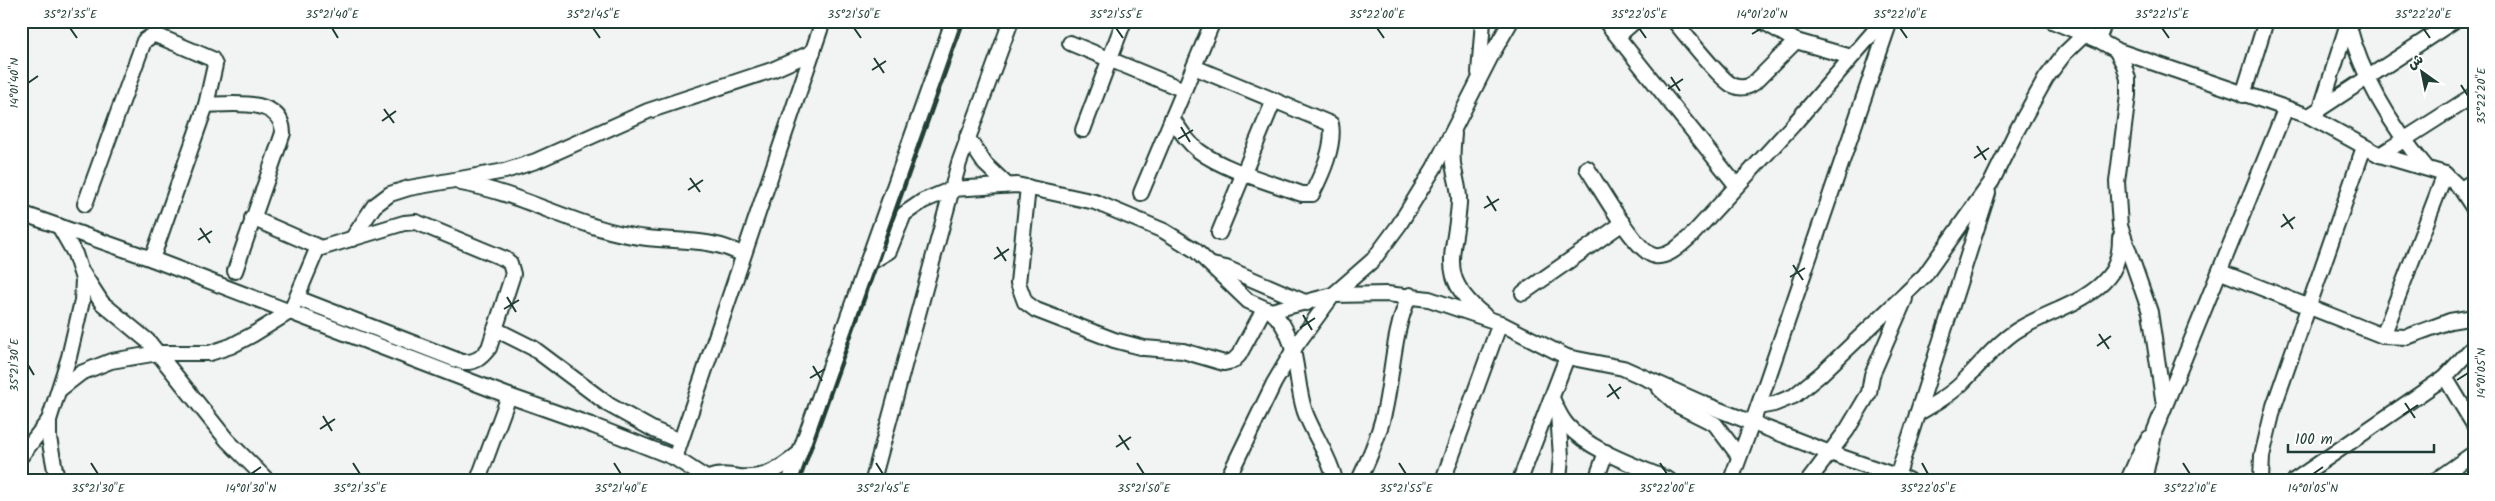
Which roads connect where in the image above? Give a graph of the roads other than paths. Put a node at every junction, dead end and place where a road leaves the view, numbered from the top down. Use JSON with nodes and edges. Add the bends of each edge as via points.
{"nodes":[{"id":1,"x":824,"y":21,"type":"edge"},
{"id":2,"x":953,"y":21,"type":"edge"},
{"id":3,"x":1011,"y":21,"type":"edge"},
{"id":4,"x":1124,"y":21,"type":"edge"},
{"id":5,"x":1213,"y":21,"type":"edge"},
{"id":6,"x":1483,"y":21,"type":"edge"},
{"id":7,"x":1512,"y":21,"type":"edge"},
{"id":8,"x":1606,"y":21,"type":"edge"},
{"id":9,"x":1635,"y":21,"type":"edge"},
{"id":10,"x":1674,"y":21,"type":"edge"},
{"id":11,"x":1762,"y":21,"type":"edge"},
{"id":12,"x":1883,"y":21,"type":"edge"},
{"id":13,"x":1890,"y":21,"type":"edge"},
{"id":14,"x":2052,"y":21,"type":"edge"},
{"id":15,"x":2105,"y":21,"type":"edge"},
{"id":16,"x":2266,"y":21,"type":"edge"},
{"id":17,"x":2454,"y":21,"type":"edge"},
{"id":18,"x":2348,"y":22,"type":"edge"},
{"id":19,"x":1618,"y":36,"type":"junction"},
{"id":20,"x":2091,"y":37,"type":"junction"},
{"id":21,"x":1796,"y":41,"type":"junction"},
{"id":22,"x":1070,"y":43,"type":"dead end"},
{"id":23,"x":2116,"y":50,"type":"junction"},
{"id":24,"x":813,"y":52,"type":"junction"},
{"id":25,"x":1850,"y":57,"type":"junction"},
{"id":26,"x":1110,"y":58,"type":"junction"},
{"id":27,"x":1194,"y":67,"type":"junction"},
{"id":28,"x":2369,"y":78,"type":"junction"},
{"id":29,"x":1478,"y":81,"type":"junction"},
{"id":30,"x":1184,"y":90,"type":"junction"},
{"id":31,"x":2243,"y":95,"type":"junction"},
{"id":32,"x":2474,"y":95,"type":"edge"},
{"id":33,"x":1274,"y":100,"type":"junction"},
{"id":34,"x":206,"y":104,"type":"junction"},
{"id":35,"x":2321,"y":108,"type":"junction"},
{"id":36,"x":2285,"y":110,"type":"junction"},
{"id":37,"x":2309,"y":116,"type":"junction"},
{"id":38,"x":1172,"y":118,"type":"junction"},
{"id":39,"x":1454,"y":129,"type":"junction"},
{"id":40,"x":1083,"y":130,"type":"dead end"},
{"id":41,"x":967,"y":137,"type":"junction"},
{"id":42,"x":2405,"y":139,"type":"junction"},
{"id":43,"x":2364,"y":147,"type":"junction"},
{"id":44,"x":2380,"y":155,"type":"junction"},
{"id":45,"x":2426,"y":167,"type":"junction"},
{"id":46,"x":1588,"y":168,"type":"dead end"},
{"id":47,"x":1245,"y":173,"type":"junction"},
{"id":48,"x":2446,"y":174,"type":"junction"},
{"id":49,"x":448,"y":181,"type":"junction"},
{"id":50,"x":1992,"y":181,"type":"junction"},
{"id":51,"x":2474,"y":181,"type":"edge"},
{"id":52,"x":1006,"y":184,"type":"junction"},
{"id":53,"x":1736,"y":185,"type":"junction"},
{"id":54,"x":1028,"y":187,"type":"junction"},
{"id":55,"x":952,"y":189,"type":"junction"},
{"id":56,"x":2461,"y":189,"type":"junction"},
{"id":57,"x":1141,"y":193,"type":"dead end"},
{"id":58,"x":84,"y":204,"type":"dead end"},
{"id":59,"x":2474,"y":210,"type":"edge"},
{"id":60,"x":21,"y":213,"type":"edge"},
{"id":61,"x":252,"y":218,"type":"junction"},
{"id":62,"x":1623,"y":223,"type":"junction"},
{"id":63,"x":59,"y":226,"type":"junction"},
{"id":64,"x":2120,"y":226,"type":"junction"},
{"id":65,"x":1219,"y":233,"type":"dead end"},
{"id":66,"x":352,"y":239,"type":"junction"},
{"id":67,"x":318,"y":248,"type":"junction"},
{"id":68,"x":743,"y":255,"type":"junction"},
{"id":69,"x":152,"y":259,"type":"junction"},
{"id":70,"x":866,"y":264,"type":"junction"},
{"id":71,"x":1212,"y":266,"type":"junction"},
{"id":72,"x":235,"y":271,"type":"dead end"},
{"id":73,"x":82,"y":272,"type":"junction"},
{"id":74,"x":2221,"y":272,"type":"junction"},
{"id":75,"x":1908,"y":292,"type":"junction"},
{"id":76,"x":1523,"y":293,"type":"dead end"},
{"id":77,"x":1333,"y":295,"type":"junction"},
{"id":78,"x":1410,"y":296,"type":"junction"},
{"id":79,"x":297,"y":298,"type":"junction"},
{"id":80,"x":1307,"y":303,"type":"junction"},
{"id":81,"x":2309,"y":306,"type":"junction"},
{"id":82,"x":1268,"y":310,"type":"junction"},
{"id":83,"x":291,"y":311,"type":"junction"},
{"id":84,"x":2474,"y":317,"type":"edge"},
{"id":85,"x":1495,"y":321,"type":"junction"},
{"id":86,"x":495,"y":329,"type":"junction"},
{"id":87,"x":2383,"y":336,"type":"junction"},
{"id":88,"x":2474,"y":346,"type":"edge"},
{"id":89,"x":1294,"y":349,"type":"junction"},
{"id":90,"x":158,"y":353,"type":"junction"},
{"id":91,"x":1567,"y":357,"type":"junction"},
{"id":92,"x":2445,"y":377,"type":"junction"},
{"id":93,"x":1655,"y":383,"type":"junction"},
{"id":94,"x":59,"y":390,"type":"junction"},
{"id":95,"x":509,"y":396,"type":"junction"},
{"id":96,"x":1552,"y":398,"type":"junction"},
{"id":97,"x":2164,"y":406,"type":"junction"},
{"id":98,"x":1758,"y":407,"type":"junction"},
{"id":99,"x":1558,"y":412,"type":"junction"},
{"id":100,"x":1917,"y":414,"type":"junction"},
{"id":101,"x":49,"y":420,"type":"junction"},
{"id":102,"x":1752,"y":421,"type":"junction"},
{"id":103,"x":2474,"y":425,"type":"edge"},
{"id":104,"x":2155,"y":430,"type":"junction"},
{"id":105,"x":680,"y":441,"type":"junction"},
{"id":106,"x":1606,"y":452,"type":"junction"},
{"id":107,"x":1830,"y":453,"type":"junction"},
{"id":108,"x":2474,"y":453,"type":"edge"},
{"id":109,"x":798,"y":454,"type":"junction"},
{"id":110,"x":21,"y":456,"type":"edge"},
{"id":111,"x":1739,"y":456,"type":"junction"},
{"id":112,"x":675,"y":458,"type":"junction"},
{"id":113,"x":1821,"y":466,"type":"junction"},
{"id":114,"x":685,"y":473,"type":"edge"},
{"id":115,"x":1900,"y":478,"type":"edge"},
{"id":116,"x":708,"y":479,"type":"edge"},
{"id":117,"x":57,"y":480,"type":"edge"},
{"id":118,"x":267,"y":480,"type":"edge"},
{"id":119,"x":478,"y":480,"type":"edge"},
{"id":120,"x":790,"y":480,"type":"edge"},
{"id":121,"x":874,"y":480,"type":"edge"},
{"id":122,"x":1227,"y":480,"type":"edge"},
{"id":123,"x":1335,"y":480,"type":"edge"},
{"id":124,"x":1359,"y":480,"type":"edge"},
{"id":125,"x":1443,"y":480,"type":"edge"},
{"id":126,"x":1520,"y":480,"type":"edge"},
{"id":127,"x":1560,"y":480,"type":"edge"},
{"id":128,"x":1596,"y":480,"type":"edge"},
{"id":129,"x":1669,"y":480,"type":"edge"},
{"id":130,"x":1731,"y":480,"type":"edge"},
{"id":131,"x":1809,"y":480,"type":"edge"},
{"id":132,"x":1817,"y":480,"type":"edge"},
{"id":133,"x":2128,"y":480,"type":"edge"},
{"id":134,"x":2144,"y":480,"type":"edge"},
{"id":135,"x":2261,"y":480,"type":"edge"},
{"id":136,"x":2295,"y":480,"type":"edge"},
{"id":137,"x":2436,"y":480,"type":"edge"}],
"edges":[{"from":1,"to":24,"type":"street"},
{"from":2,"to":70,"type":"street"},
{"from":3,"to":41,"type":"street"},
{"from":4,"to":26,"type":"street"},
{"from":5,"to":27,"type":"street"},
{"from":6,"to":29,"type":"street"},
{"from":7,"to":29,"type":"street"},
{"from":8,"to":19,"type":"street"},
{"from":9,"to":19,"type":"street"},
{"from":10,"to":21,"type":"street","via":[[1726,81],[1739,88],[1754,83]]},
{"from":11,"to":21,"type":"street"},
{"from":12,"to":25,"type":"street"},
{"from":13,"to":98,"type":"street"},
{"from":14,"to":20,"type":"street"},
{"from":15,"to":20,"type":"street"},
{"from":16,"to":31,"type":"street"},
{"from":17,"to":28,"type":"street"},
{"from":18,"to":28,"type":"street","via":[[2359,62]]},
{"from":18,"to":35,"type":"street"},
{"from":19,"to":53,"type":"street"},
{"from":20,"to":23,"type":"street"},
{"from":20,"to":50,"type":"street","via":[[2065,53],[2046,78]]},
{"from":21,"to":25,"type":"street"},
{"from":22,"to":26,"type":"street"},
{"from":23,"to":31,"type":"street"},
{"from":23,"to":64,"type":"street","via":[[2128,79],[2117,182]]},
{"from":24,"to":49,"type":"street","via":[[772,70],[648,111],[536,161],[506,171]]},
{"from":24,"to":68,"type":"street"},
{"from":25,"to":53,"type":"street","via":[[1793,125]]},
{"from":26,"to":30,"type":"street"},
{"from":26,"to":40,"type":"street"},
{"from":27,"to":30,"type":"street"},
{"from":27,"to":33,"type":"street"},
{"from":28,"to":35,"type":"street"},
{"from":28,"to":42,"type":"street"},
{"from":29,"to":39,"type":"street"},
{"from":30,"to":38,"type":"street"},
{"from":31,"to":36,"type":"street"},
{"from":32,"to":42,"type":"street"},
{"from":33,"to":47,"type":"street"},
{"from":33,"to":47,"type":"street","via":[[1332,124],[1323,172],[1312,194],[1302,194]]},
{"from":34,"to":58,"type":"street","via":[[214,62],[158,36],[148,37]]},
{"from":34,"to":61,"type":"street","via":[[252,105],[268,109],[281,118],[284,134]]},
{"from":34,"to":69,"type":"street"},
{"from":35,"to":37,"type":"street"},
{"from":36,"to":37,"type":"street"},
{"from":36,"to":74,"type":"street"},
{"from":37,"to":43,"type":"street"},
{"from":38,"to":47,"type":"street","via":[[1200,152]]},
{"from":38,"to":57,"type":"street"},
{"from":39,"to":77,"type":"street","via":[[1414,202],[1386,244]]},
{"from":39,"to":85,"type":"street","via":[[1453,168],[1460,202],[1451,270],[1470,300]]},
{"from":41,"to":52,"type":"street","via":[[985,164]]},
{"from":41,"to":55,"type":"street"},
{"from":42,"to":44,"type":"street"},
{"from":42,"to":45,"type":"street"},
{"from":43,"to":44,"type":"street"},
{"from":43,"to":81,"type":"street"},
{"from":44,"to":45,"type":"street"},
{"from":45,"to":48,"type":"street"},
{"from":46,"to":62,"type":"street"},
{"from":47,"to":65,"type":"street"},
{"from":48,"to":56,"type":"street"},
{"from":48,"to":87,"type":"street"},
{"from":49,"to":66,"type":"street","via":[[390,194],[374,206]]},
{"from":49,"to":68,"type":"street","via":[[505,193],[574,221],[609,231],[646,238],[715,243]]},
{"from":50,"to":75,"type":"street","via":[[1925,275]]},
{"from":50,"to":100,"type":"street"},
{"from":51,"to":56,"type":"street"},
{"from":52,"to":54,"type":"street"},
{"from":52,"to":55,"type":"street"},
{"from":53,"to":62,"type":"street","via":[[1691,236],[1662,256],[1646,253]]},
{"from":54,"to":71,"type":"street","via":[[1115,208],[1164,231],[1195,250]]},
{"from":54,"to":82,"type":"street","via":[[1018,283],[1022,297],[1030,306],[1114,340],[1144,348],[1183,351],[1224,363],[1240,355]]},
{"from":55,"to":70,"type":"street","via":[[923,201],[904,214],[889,251]]},
{"from":55,"to":121,"type":"street"},
{"from":56,"to":59,"type":"street"},
{"from":60,"to":63,"type":"street"},
{"from":61,"to":67,"type":"street"},
{"from":61,"to":72,"type":"street"},
{"from":62,"to":76,"type":"street"},
{"from":63,"to":69,"type":"street"},
{"from":63,"to":73,"type":"street"},
{"from":64,"to":97,"type":"street","via":[[2150,312]]},
{"from":64,"to":100,"type":"street","via":[[2118,259],[2109,277],[2077,300],[2016,331],[1996,346],[1960,385]]},
{"from":66,"to":67,"type":"street"},
{"from":66,"to":86,"type":"street","via":[[416,222],[505,259],[510,263],[513,274]]},
{"from":67,"to":79,"type":"street"},
{"from":68,"to":105,"type":"street"},
{"from":69,"to":83,"type":"street"},
{"from":70,"to":109,"type":"street"},
{"from":71,"to":80,"type":"street","via":[[1226,268]]},
{"from":71,"to":82,"type":"street","via":[[1248,301]]},
{"from":73,"to":90,"type":"street","via":[[102,303],[136,329]]},
{"from":73,"to":94,"type":"street","via":[[82,301]]},
{"from":74,"to":81,"type":"street"},
{"from":74,"to":97,"type":"street"},
{"from":75,"to":98,"type":"street","via":[[1794,396]]},
{"from":75,"to":107,"type":"street","via":[[1872,375],[1868,393]]},
{"from":77,"to":78,"type":"street"},
{"from":77,"to":80,"type":"street"},
{"from":77,"to":89,"type":"street"},
{"from":78,"to":85,"type":"street","via":[[1447,304]]},
{"from":78,"to":124,"type":"street","via":[[1399,328],[1382,422]]},
{"from":79,"to":83,"type":"street"},
{"from":79,"to":86,"type":"street","via":[[462,362],[482,357],[489,348]]},
{"from":80,"to":82,"type":"street"},
{"from":81,"to":87,"type":"street"},
{"from":81,"to":135,"type":"street","via":[[2274,406],[2262,456]]},
{"from":82,"to":89,"type":"street","via":[[1284,325]]},
{"from":83,"to":90,"type":"street","via":[[238,342],[210,353]]},
{"from":83,"to":95,"type":"street"},
{"from":84,"to":87,"type":"street","via":[[2450,321],[2407,338]]},
{"from":85,"to":91,"type":"street"},
{"from":85,"to":125,"type":"street"},
{"from":86,"to":105,"type":"street","via":[[538,352],[609,405]]},
{"from":88,"to":92,"type":"street"},
{"from":89,"to":122,"type":"street"},
{"from":89,"to":123,"type":"street","via":[[1306,412],[1326,452]]},
{"from":90,"to":94,"type":"street","via":[[94,367]]},
{"from":90,"to":118,"type":"street","via":[[227,440]]},
{"from":91,"to":93,"type":"street","via":[[1616,366]]},
{"from":91,"to":96,"type":"street"},
{"from":92,"to":103,"type":"street"},
{"from":92,"to":136,"type":"street"},
{"from":93,"to":102,"type":"street"},
{"from":93,"to":111,"type":"street","via":[[1673,401],[1715,424]]},
{"from":94,"to":101,"type":"street"},
{"from":95,"to":112,"type":"street"},
{"from":95,"to":119,"type":"street"},
{"from":96,"to":99,"type":"street"},
{"from":96,"to":126,"type":"street"},
{"from":97,"to":104,"type":"street"},
{"from":98,"to":102,"type":"street"},
{"from":99,"to":106,"type":"street","via":[[1568,426]]},
{"from":99,"to":127,"type":"street"},
{"from":100,"to":115,"type":"street"},
{"from":101,"to":110,"type":"street"},
{"from":101,"to":117,"type":"street"},
{"from":102,"to":107,"type":"street"},
{"from":102,"to":111,"type":"street"},
{"from":104,"to":133,"type":"street","via":[[2142,448]]},
{"from":104,"to":134,"type":"street"},
{"from":105,"to":112,"type":"street"},
{"from":106,"to":128,"type":"street"},
{"from":106,"to":129,"type":"street"},
{"from":107,"to":113,"type":"street"},
{"from":107,"to":115,"type":"street"},
{"from":108,"to":137,"type":"street"},
{"from":109,"to":116,"type":"street","via":[[771,474],[742,477],[722,474]]},
{"from":109,"to":120,"type":"street"},
{"from":111,"to":130,"type":"street"},
{"from":112,"to":114,"type":"street"},
{"from":113,"to":131,"type":"street"},
{"from":113,"to":132,"type":"street"},
{"from":114,"to":116,"type":"street"}]}
